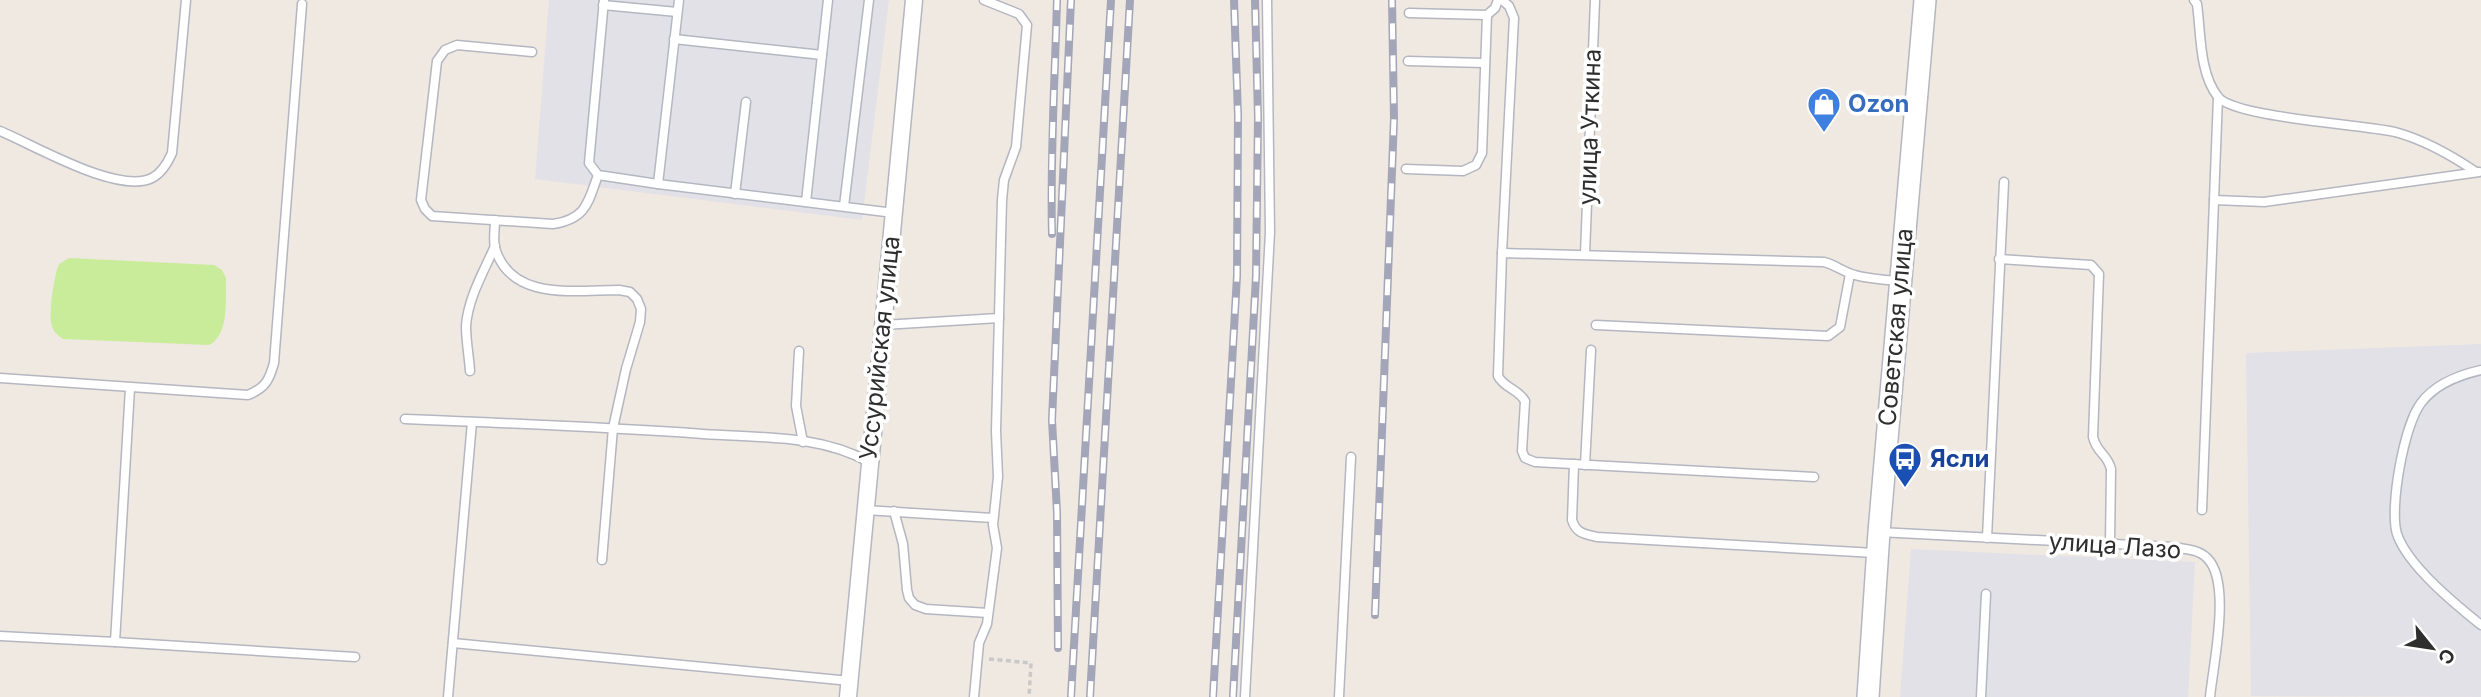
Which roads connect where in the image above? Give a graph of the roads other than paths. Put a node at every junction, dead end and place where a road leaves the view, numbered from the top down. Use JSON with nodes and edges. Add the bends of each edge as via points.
{"nodes":[{"id":1,"x":186,"y":0,"type":"edge"},
{"id":2,"x":678,"y":0,"type":"edge"},
{"id":3,"x":828,"y":0,"type":"edge"},
{"id":4,"x":869,"y":0,"type":"edge"},
{"id":5,"x":914,"y":0,"type":"edge"},
{"id":6,"x":984,"y":0,"type":"edge"},
{"id":7,"x":1268,"y":0,"type":"edge"},
{"id":8,"x":1500,"y":0,"type":"edge"},
{"id":9,"x":1595,"y":0,"type":"edge"},
{"id":10,"x":1925,"y":0,"type":"edge"},
{"id":11,"x":2194,"y":0,"type":"edge"},
{"id":12,"x":603,"y":2,"type":"edge"},
{"id":13,"x":302,"y":4,"type":"dead end"},
{"id":14,"x":677,"y":12,"type":"junction"},
{"id":15,"x":1409,"y":12,"type":"dead end"},
{"id":16,"x":1487,"y":15,"type":"junction"},
{"id":17,"x":674,"y":39,"type":"junction"},
{"id":18,"x":532,"y":52,"type":"dead end"},
{"id":19,"x":822,"y":55,"type":"junction"},
{"id":20,"x":1408,"y":61,"type":"dead end"},
{"id":21,"x":1484,"y":63,"type":"junction"},
{"id":22,"x":2218,"y":97,"type":"junction"},
{"id":23,"x":746,"y":102,"type":"dead end"},
{"id":24,"x":0,"y":131,"type":"edge"},
{"id":25,"x":1406,"y":169,"type":"dead end"},
{"id":26,"x":2479,"y":172,"type":"edge"},
{"id":27,"x":598,"y":175,"type":"junction"},
{"id":28,"x":2004,"y":182,"type":"dead end"},
{"id":29,"x":657,"y":184,"type":"junction"},
{"id":30,"x":735,"y":194,"type":"junction"},
{"id":31,"x":2214,"y":200,"type":"junction"},
{"id":32,"x":806,"y":202,"type":"junction"},
{"id":33,"x":845,"y":206,"type":"junction"},
{"id":34,"x":894,"y":213,"type":"junction"},
{"id":35,"x":495,"y":220,"type":"junction"},
{"id":36,"x":495,"y":246,"type":"junction"},
{"id":37,"x":1502,"y":253,"type":"junction"},
{"id":38,"x":1585,"y":254,"type":"junction"},
{"id":39,"x":1999,"y":259,"type":"junction"},
{"id":40,"x":1850,"y":274,"type":"junction"},
{"id":41,"x":1900,"y":281,"type":"junction"},
{"id":42,"x":999,"y":318,"type":"junction"},
{"id":43,"x":883,"y":325,"type":"junction"},
{"id":44,"x":1596,"y":325,"type":"dead end"},
{"id":45,"x":1591,"y":350,"type":"dead end"},
{"id":46,"x":799,"y":351,"type":"dead end"},
{"id":47,"x":2481,"y":370,"type":"edge"},
{"id":48,"x":470,"y":371,"type":"dead end"},
{"id":49,"x":0,"y":378,"type":"edge"},
{"id":50,"x":130,"y":388,"type":"junction"},
{"id":51,"x":405,"y":419,"type":"dead end"},
{"id":52,"x":472,"y":422,"type":"junction"},
{"id":53,"x":613,"y":428,"type":"junction"},
{"id":54,"x":803,"y":442,"type":"junction"},
{"id":55,"x":1351,"y":457,"type":"dead end"},
{"id":56,"x":869,"y":463,"type":"junction"},
{"id":57,"x":1574,"y":464,"type":"junction"},
{"id":58,"x":1585,"y":466,"type":"junction"},
{"id":59,"x":1814,"y":477,"type":"dead end"},
{"id":60,"x":865,"y":510,"type":"junction"},
{"id":61,"x":2202,"y":510,"type":"dead end"},
{"id":62,"x":894,"y":511,"type":"junction"},
{"id":63,"x":993,"y":518,"type":"junction"},
{"id":64,"x":1987,"y":538,"type":"junction"},
{"id":65,"x":1878,"y":542,"type":"junction"},
{"id":66,"x":2110,"y":544,"type":"junction"},
{"id":67,"x":602,"y":560,"type":"dead end"},
{"id":68,"x":1986,"y":594,"type":"dead end"},
{"id":69,"x":988,"y":613,"type":"junction"},
{"id":70,"x":2481,"y":625,"type":"edge"},
{"id":71,"x":0,"y":636,"type":"edge"},
{"id":72,"x":115,"y":642,"type":"junction"},
{"id":73,"x":453,"y":643,"type":"junction"},
{"id":74,"x":355,"y":657,"type":"dead end"},
{"id":75,"x":849,"y":689,"type":"edge"},
{"id":76,"x":448,"y":697,"type":"edge"},
{"id":77,"x":974,"y":697,"type":"edge"},
{"id":78,"x":1245,"y":697,"type":"edge"},
{"id":79,"x":1339,"y":697,"type":"edge"},
{"id":80,"x":1868,"y":697,"type":"edge"},
{"id":81,"x":1981,"y":697,"type":"edge"},
{"id":82,"x":2210,"y":697,"type":"edge"}],
"edges":[{"from":1,"to":24,"type":"lane","via":[[173,153],[155,177],[131,183],[114,179]]},
{"from":2,"to":14,"type":"lane"},
{"from":3,"to":19,"type":"lane"},
{"from":4,"to":33,"type":"lane"},
{"from":5,"to":34,"type":"street","name":"Уссурийская улица"},
{"from":6,"to":42,"type":"lane","via":[[1019,14],[1027,25],[1016,147],[1003,190]]},
{"from":7,"to":78,"type":"lane","via":[[1270,232]]},
{"from":8,"to":16,"type":"lane"},
{"from":8,"to":37,"type":"lane","via":[[1514,18]]},
{"from":9,"to":38,"type":"lane","name":"улица Уткина"},
{"from":10,"to":41,"type":"main road","name":"Советская улица"},
{"from":11,"to":22,"type":"lane","via":[[2208,78]]},
{"from":12,"to":14,"type":"lane"},
{"from":12,"to":27,"type":"lane","via":[[589,149],[589,163]]},
{"from":13,"to":50,"type":"lane","via":[[269,380],[248,395]]},
{"from":14,"to":17,"type":"lane"},
{"from":15,"to":16,"type":"lane"},
{"from":16,"to":21,"type":"lane"},
{"from":17,"to":19,"type":"lane"},
{"from":17,"to":29,"type":"lane"},
{"from":18,"to":35,"type":"lane","via":[[457,45],[445,50],[437,61],[421,200],[432,216]]},
{"from":19,"to":32,"type":"lane"},
{"from":20,"to":21,"type":"lane"},
{"from":21,"to":25,"type":"lane","via":[[1482,153],[1476,165],[1463,172]]},
{"from":22,"to":26,"type":"lane","via":[[2241,108],[2392,131]]},
{"from":22,"to":31,"type":"lane"},
{"from":23,"to":30,"type":"lane"},
{"from":26,"to":31,"type":"lane","via":[[2264,202]]},
{"from":27,"to":29,"type":"lane"},
{"from":27,"to":35,"type":"lane","via":[[589,202],[569,221]]},
{"from":28,"to":39,"type":"lane"},
{"from":29,"to":30,"type":"lane"},
{"from":30,"to":32,"type":"lane"},
{"from":31,"to":61,"type":"lane"},
{"from":32,"to":33,"type":"lane"},
{"from":33,"to":34,"type":"lane"},
{"from":34,"to":43,"type":"street","name":"Уссурийская улица"},
{"from":35,"to":36,"type":"lane"},
{"from":36,"to":48,"type":"lane","via":[[468,316]]},
{"from":36,"to":53,"type":"lane","via":[[504,266],[524,284],[554,290],[619,290],[637,299],[640,322]]},
{"from":37,"to":38,"type":"lane"},
{"from":37,"to":57,"type":"lane","via":[[1498,376],[1525,401],[1522,451],[1535,462]]},
{"from":38,"to":40,"type":"lane","via":[[1824,262]]},
{"from":39,"to":64,"type":"lane"},
{"from":39,"to":66,"type":"lane","via":[[2091,265],[2099,274],[2093,438],[2112,468]]},
{"from":40,"to":41,"type":"lane"},
{"from":40,"to":44,"type":"lane","via":[[1840,327],[1828,336]]},
{"from":41,"to":65,"type":"main road","name":"Советская улица"},
{"from":42,"to":43,"type":"lane"},
{"from":42,"to":63,"type":"lane"},
{"from":43,"to":56,"type":"street","name":"Уссурийская улица"},
{"from":45,"to":58,"type":"lane"},
{"from":46,"to":54,"type":"lane","via":[[796,406]]},
{"from":47,"to":70,"type":"lane","via":[[2433,389],[2419,405],[2404,442],[2395,514],[2397,534],[2409,554],[2449,599]]},
{"from":49,"to":50,"type":"lane"},
{"from":50,"to":72,"type":"lane"},
{"from":51,"to":52,"type":"lane"},
{"from":52,"to":53,"type":"lane"},
{"from":52,"to":73,"type":"lane"},
{"from":53,"to":54,"type":"lane"},
{"from":53,"to":67,"type":"lane"},
{"from":54,"to":56,"type":"lane","via":[[832,446]]},
{"from":55,"to":79,"type":"lane"},
{"from":56,"to":60,"type":"street","name":"Уссурийская улица"},
{"from":57,"to":58,"type":"lane"},
{"from":57,"to":65,"type":"lane","name":"улица Лазо","via":[[1572,520],[1580,533]]},
{"from":58,"to":59,"type":"lane"},
{"from":60,"to":62,"type":"lane"},
{"from":60,"to":75,"type":"street","name":"Уссурийская улица"},
{"from":62,"to":63,"type":"lane"},
{"from":62,"to":69,"type":"lane","via":[[903,544],[907,590],[915,606]]},
{"from":63,"to":69,"type":"lane","via":[[996,548]]},
{"from":64,"to":65,"type":"lane","name":"улица Лазо"},
{"from":64,"to":66,"type":"lane","name":"улица Лазо"},
{"from":65,"to":80,"type":"main road","name":"Советская улица"},
{"from":66,"to":82,"type":"lane","name":"улица Лазо","via":[[2196,551],[2214,566],[2219,615]]},
{"from":68,"to":81,"type":"lane"},
{"from":69,"to":77,"type":"lane","via":[[979,639]]},
{"from":71,"to":72,"type":"lane"},
{"from":72,"to":74,"type":"lane"},
{"from":73,"to":75,"type":"lane"},
{"from":73,"to":76,"type":"lane"}]}
